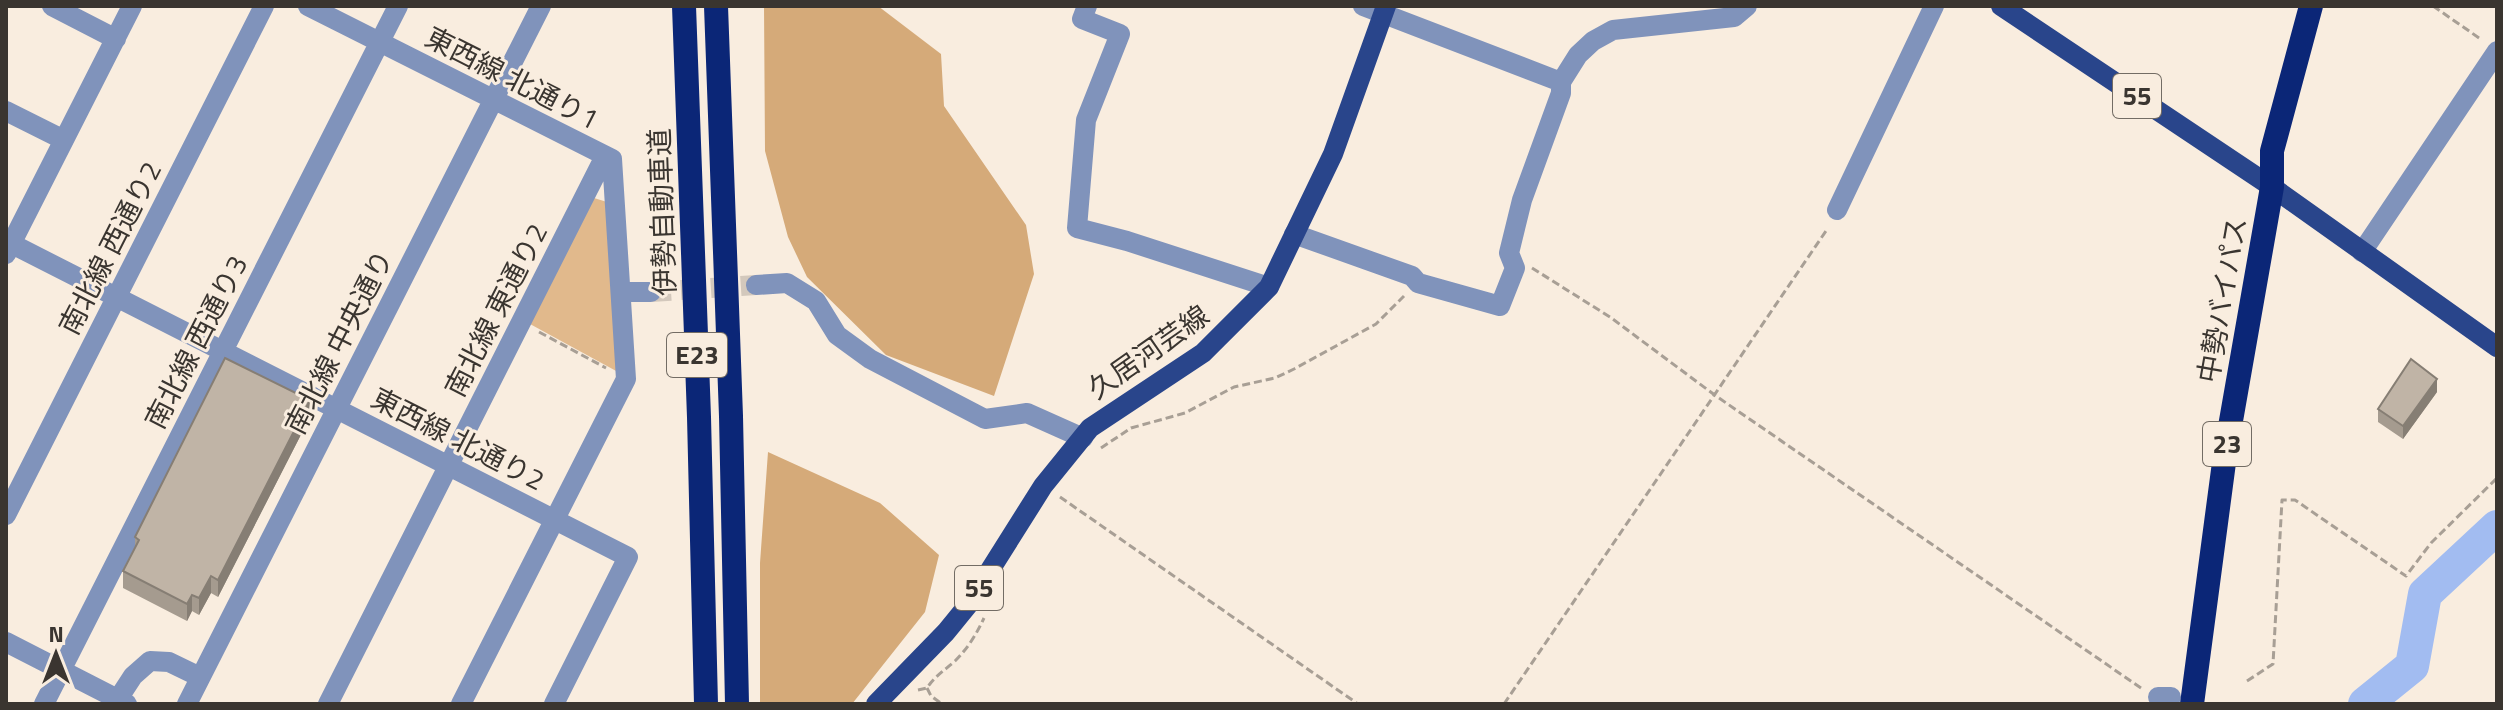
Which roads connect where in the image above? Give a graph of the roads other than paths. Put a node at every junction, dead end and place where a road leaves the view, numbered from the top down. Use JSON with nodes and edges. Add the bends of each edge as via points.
{"nodes":[{"id":1,"x":52,"y":6,"type":"edge"},
{"id":2,"x":132,"y":6,"type":"edge"},
{"id":3,"x":264,"y":6,"type":"edge"},
{"id":4,"x":308,"y":6,"type":"edge"},
{"id":5,"x":398,"y":6,"type":"edge"},
{"id":6,"x":541,"y":6,"type":"edge"},
{"id":7,"x":684,"y":6,"type":"edge"},
{"id":8,"x":716,"y":6,"type":"edge"},
{"id":9,"x":1087,"y":6,"type":"edge"},
{"id":10,"x":1363,"y":6,"type":"edge"},
{"id":11,"x":1747,"y":6,"type":"edge"},
{"id":12,"x":1934,"y":6,"type":"edge"},
{"id":13,"x":2001,"y":6,"type":"edge"},
{"id":14,"x":2311,"y":6,"type":"edge"},
{"id":15,"x":1385,"y":10,"type":"edge"},
{"id":16,"x":116,"y":39,"type":"junction"},
{"id":17,"x":380,"y":42,"type":"junction"},
{"id":18,"x":2491,"y":46,"type":"edge"},
{"id":19,"x":1561,"y":82,"type":"junction"},
{"id":20,"x":494,"y":99,"type":"junction"},
{"id":21,"x":6,"y":111,"type":"edge"},
{"id":22,"x":64,"y":140,"type":"junction"},
{"id":23,"x":605,"y":156,"type":"junction"},
{"id":24,"x":2272,"y":187,"type":"junction"},
{"id":25,"x":1837,"y":210,"type":"road end"},
{"id":26,"x":1294,"y":234,"type":"junction"},
{"id":27,"x":8,"y":247,"type":"edge"},
{"id":28,"x":2362,"y":252,"type":"junction"},
{"id":29,"x":756,"y":285,"type":"tunnel mouth"},
{"id":30,"x":1269,"y":287,"type":"junction"},
{"id":31,"x":621,"y":292,"type":"junction"},
{"id":32,"x":651,"y":292,"type":"tunnel mouth"},
{"id":33,"x":116,"y":297,"type":"junction"},
{"id":34,"x":2497,"y":347,"type":"edge"},
{"id":35,"x":223,"y":352,"type":"junction"},
{"id":36,"x":336,"y":409,"type":"junction"},
{"id":37,"x":1083,"y":438,"type":"junction"},
{"id":38,"x":449,"y":466,"type":"junction"},
{"id":39,"x":6,"y":515,"type":"edge"},
{"id":40,"x":554,"y":520,"type":"junction"},
{"id":41,"x":6,"y":642,"type":"edge"},
{"id":42,"x":61,"y":670,"type":"junction"},
{"id":43,"x":200,"y":677,"type":"junction"},
{"id":44,"x":2174,"y":700,"type":"edge"},
{"id":45,"x":123,"y":702,"type":"edge"},
{"id":46,"x":44,"y":704,"type":"edge"},
{"id":47,"x":187,"y":704,"type":"edge"},
{"id":48,"x":328,"y":704,"type":"edge"},
{"id":49,"x":461,"y":704,"type":"edge"},
{"id":50,"x":554,"y":704,"type":"edge"},
{"id":51,"x":706,"y":704,"type":"edge"},
{"id":52,"x":737,"y":704,"type":"edge"},
{"id":53,"x":876,"y":704,"type":"edge"}],
"edges":[{"from":1,"to":16,"type":"street"},
{"from":2,"to":16,"type":"street"},
{"from":3,"to":33,"type":"street","name":"南北線 西通り2"},
{"from":4,"to":17,"type":"street","name":"東西線 北通り1"},
{"from":5,"to":17,"type":"street","name":"南北線 西通り3"},
{"from":6,"to":20,"type":"street","name":"南北線 中央通り"},
{"from":7,"to":51,"type":"highway","name":"伊勢自動車道","number":"E23"},
{"from":8,"to":52,"type":"highway","number":"E23"},
{"from":9,"to":30,"type":"street","via":[[1082,19],[1120,34],[1086,120],[1077,228]]},
{"from":10,"to":15,"type":"street"},
{"from":11,"to":19,"type":"street","via":[[1734,17],[1613,30],[1578,55]]},
{"from":12,"to":25,"type":"street"},
{"from":13,"to":24,"type":"main road","number":"55"},
{"from":14,"to":24,"type":"highway","name":"中勢バイパス","number":"23","via":[[2272,151]]},
{"from":15,"to":19,"type":"street"},
{"from":15,"to":26,"type":"main road","name":"久居河芸線","number":"55","via":[[1344,126]]},
{"from":16,"to":22,"type":"street"},
{"from":17,"to":20,"type":"street","name":"東西線 北通り1"},
{"from":17,"to":35,"type":"street","name":"南北線 西通り3"},
{"from":18,"to":28,"type":"street"},
{"from":19,"to":26,"type":"street","via":[[1509,253],[1515,268],[1500,306],[1418,283],[1412,276]]},
{"from":20,"to":23,"type":"street","name":"東西線 北通り1"},
{"from":20,"to":36,"type":"street","name":"南北線 中央通り"},
{"from":21,"to":22,"type":"street"},
{"from":22,"to":27,"type":"street"},
{"from":23,"to":31,"type":"street","via":[[612,159]]},
{"from":23,"to":38,"type":"street","name":"南北線 東通り2"},
{"from":24,"to":28,"type":"main road"},
{"from":24,"to":44,"type":"highway","name":"中勢バイパス","number":"23","via":[[2225,455]]},
{"from":26,"to":30,"type":"main road","name":"久居河芸線","number":"55"},
{"from":27,"to":33,"type":"street","name":"東西線 北通り2"},
{"from":28,"to":34,"type":"main road"},
{"from":29,"to":37,"type":"street","via":[[787,283],[816,301],[837,335],[870,359],[985,419],[1027,413]]},
{"from":30,"to":37,"type":"main road","name":"久居河芸線","number":"55","via":[[1203,353],[1090,428]]},
{"from":31,"to":32,"type":"street"},
{"from":31,"to":40,"type":"street","via":[[626,379]]},
{"from":33,"to":35,"type":"street","name":"東西線 北通り2"},
{"from":33,"to":39,"type":"street","name":"南北線 西通り2"},
{"from":35,"to":36,"type":"street","name":"東西線 北通り2"},
{"from":35,"to":42,"type":"street","name":"南北線 西通り3"},
{"from":36,"to":38,"type":"street","name":"東西線 北通り2"},
{"from":36,"to":43,"type":"street","name":"南北線 中央通り"},
{"from":37,"to":53,"type":"main road","name":"久居河芸線","number":"55","via":[[1043,486],[968,605]]},
{"from":38,"to":40,"type":"street","name":"東西線 北通り2"},
{"from":38,"to":48,"type":"street","name":"南北線 東通り2"},
{"from":40,"to":49,"type":"street"},
{"from":40,"to":50,"type":"street","name":"東西線 北通り2","via":[[628,557]]},
{"from":41,"to":42,"type":"street"},
{"from":42,"to":45,"type":"street"},
{"from":42,"to":46,"type":"street","name":"南北線 西通り3"},
{"from":43,"to":45,"type":"street","via":[[169,662],[150,661],[133,676]]},
{"from":43,"to":47,"type":"street","name":"南北線 中央通り"}]}
